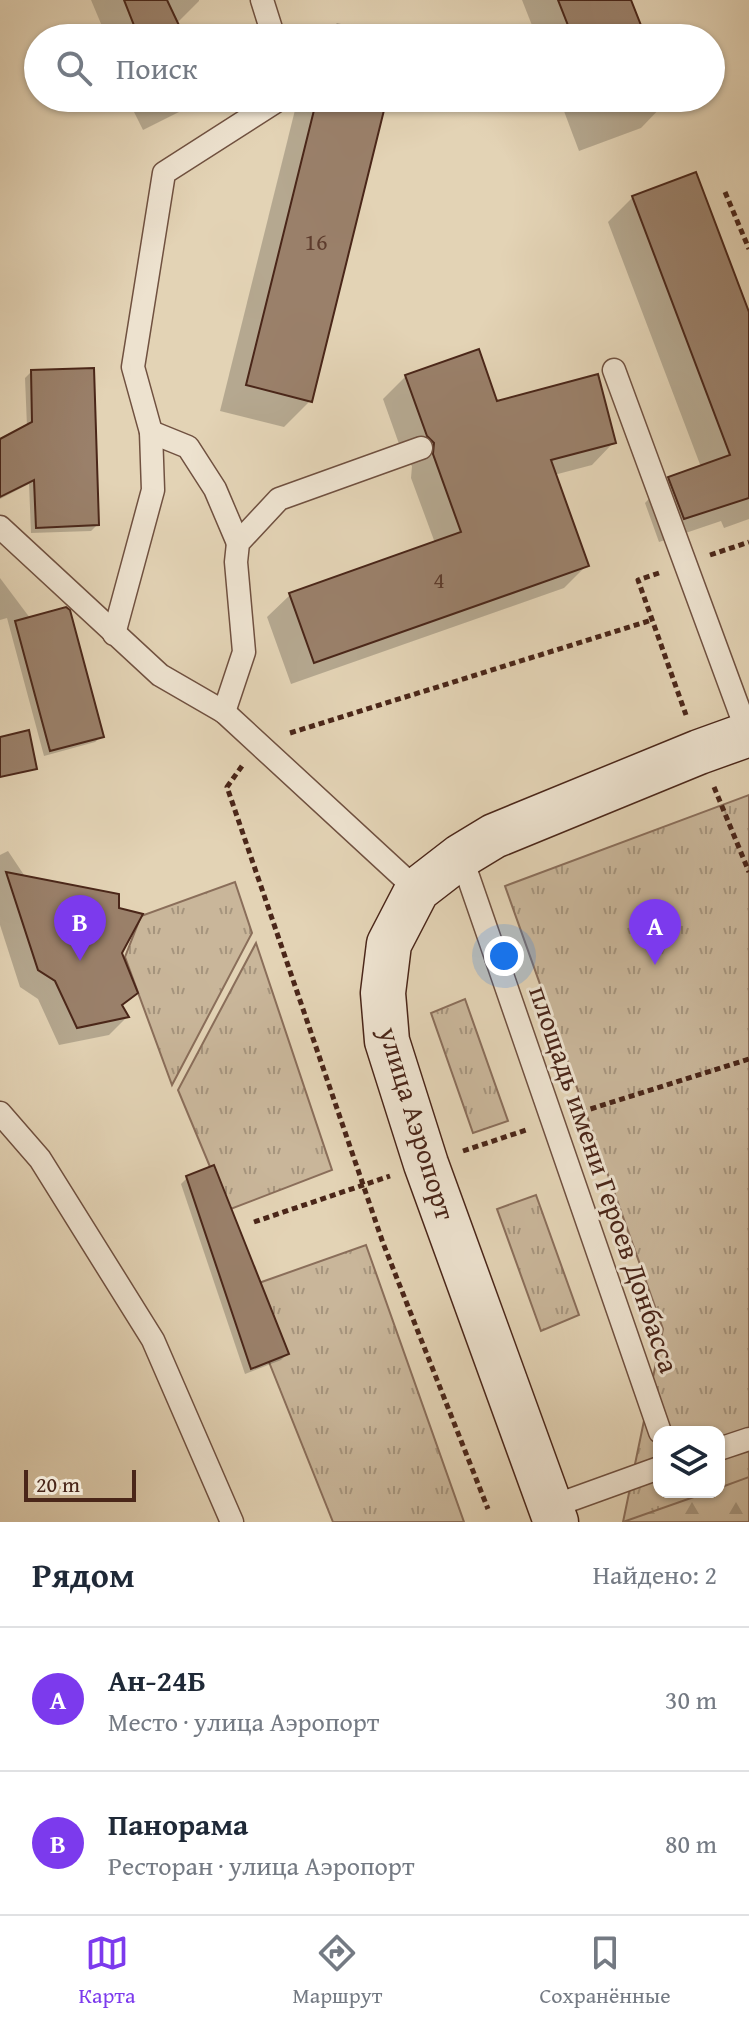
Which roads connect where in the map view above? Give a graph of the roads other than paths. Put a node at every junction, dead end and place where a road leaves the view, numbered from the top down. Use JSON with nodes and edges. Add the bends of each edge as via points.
{"nodes":[{"id":1,"x":262,"y":0,"type":"edge"},
{"id":2,"x":270,"y":24,"type":"edge"},
{"id":3,"x":259,"y":112,"type":"edge"},
{"id":4,"x":614,"y":370,"type":"dead end"},
{"id":5,"x":151,"y":432,"type":"junction"},
{"id":6,"x":421,"y":448,"type":"dead end"},
{"id":7,"x":0,"y":527,"type":"edge"},
{"id":8,"x":238,"y":543,"type":"junction"},
{"id":9,"x":114,"y":634,"type":"junction"},
{"id":10,"x":224,"y":712,"type":"junction"},
{"id":11,"x":749,"y":734,"type":"edge"},
{"id":12,"x":461,"y":856,"type":"junction"},
{"id":13,"x":417,"y":890,"type":"junction"},
{"id":14,"x":0,"y":1113,"type":"edge"},
{"id":15,"x":658,"y":1426,"type":"edge"},
{"id":16,"x":749,"y":1439,"type":"edge"},
{"id":17,"x":725,"y":1447,"type":"edge"},
{"id":18,"x":653,"y":1471,"type":"edge"},
{"id":19,"x":554,"y":1514,"type":"edge"},
{"id":20,"x":232,"y":1522,"type":"edge"}],
"edges":[{"from":1,"to":2,"type":"lane"},
{"from":3,"to":5,"type":"lane","via":[[164,173],[133,367]]},
{"from":4,"to":11,"type":"lane"},
{"from":5,"to":8,"type":"lane","via":[[188,447],[215,489]]},
{"from":5,"to":9,"type":"lane","via":[[153,490]]},
{"from":6,"to":8,"type":"lane","via":[[279,499]]},
{"from":7,"to":9,"type":"lane"},
{"from":8,"to":10,"type":"lane","via":[[244,652]]},
{"from":9,"to":10,"type":"lane","via":[[160,675]]},
{"from":10,"to":13,"type":"lane"},
{"from":11,"to":12,"type":"main road","name":"улица Аэропорт","via":[[504,832]]},
{"from":12,"to":13,"type":"main road","name":"улица Аэропорт"},
{"from":12,"to":15,"type":"lane","name":"площадь имени Героев Донбасса"},
{"from":13,"to":19,"type":"main road","name":"улица Аэропорт","via":[[389,944],[383,993],[387,1041],[426,1164]]},
{"from":14,"to":20,"type":"lane","via":[[40,1159],[153,1340]]},
{"from":16,"to":17,"type":"lane"},
{"from":18,"to":19,"type":"lane"}]}
